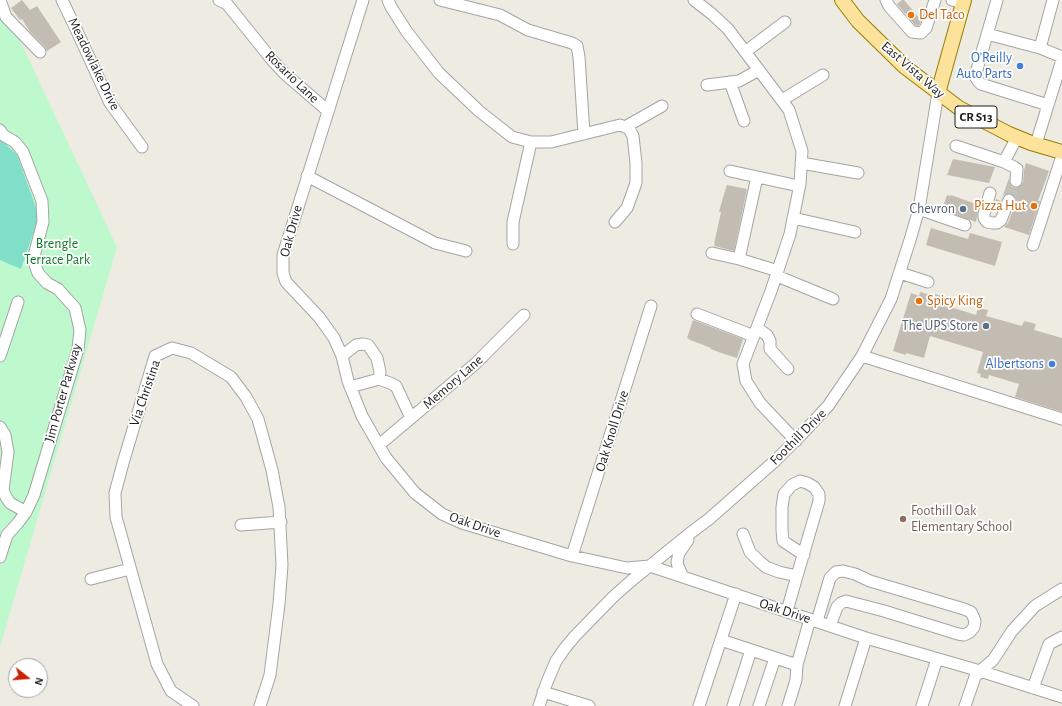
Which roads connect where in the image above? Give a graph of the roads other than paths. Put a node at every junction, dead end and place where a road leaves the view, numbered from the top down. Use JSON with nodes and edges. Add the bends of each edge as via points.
{"nodes":[{"id":1,"x":62,"y":0,"type":"edge"},
{"id":2,"x":363,"y":0,"type":"edge"},
{"id":3,"x":388,"y":0,"type":"edge"},
{"id":4,"x":440,"y":0,"type":"edge"},
{"id":5,"x":694,"y":0,"type":"edge"},
{"id":6,"x":842,"y":0,"type":"edge"},
{"id":7,"x":886,"y":0,"type":"edge"},
{"id":8,"x":935,"y":0,"type":"edge"},
{"id":9,"x":997,"y":0,"type":"edge"},
{"id":10,"x":1053,"y":0,"type":"edge"},
{"id":11,"x":3,"y":1,"type":"edge"},
{"id":12,"x":960,"y":1,"type":"edge"},
{"id":13,"x":223,"y":2,"type":"edge"},
{"id":14,"x":709,"y":4,"type":"edge"},
{"id":15,"x":785,"y":22,"type":"dead end"},
{"id":16,"x":987,"y":34,"type":"junction"},
{"id":17,"x":1040,"y":48,"type":"junction"},
{"id":18,"x":40,"y":52,"type":"dead end"},
{"id":19,"x":746,"y":52,"type":"junction"},
{"id":20,"x":1062,"y":58,"type":"edge"},
{"id":21,"x":759,"y":70,"type":"junction"},
{"id":22,"x":823,"y":75,"type":"dead end"},
{"id":23,"x":730,"y":82,"type":"junction"},
{"id":24,"x":707,"y":85,"type":"dead end"},
{"id":25,"x":938,"y":93,"type":"junction"},
{"id":26,"x":782,"y":100,"type":"junction"},
{"id":27,"x":1048,"y":105,"type":"junction"},
{"id":28,"x":662,"y":106,"type":"dead end"},
{"id":29,"x":328,"y":111,"type":"junction"},
{"id":30,"x":744,"y":121,"type":"dead end"},
{"id":31,"x":625,"y":127,"type":"junction"},
{"id":32,"x":0,"y":130,"type":"edge"},
{"id":33,"x":584,"y":134,"type":"junction"},
{"id":34,"x":1016,"y":137,"type":"junction"},
{"id":35,"x":531,"y":142,"type":"junction"},
{"id":36,"x":1036,"y":144,"type":"junction"},
{"id":37,"x":956,"y":146,"type":"dead end"},
{"id":38,"x":142,"y":147,"type":"dead end"},
{"id":39,"x":1062,"y":152,"type":"edge"},
{"id":40,"x":1062,"y":156,"type":"edge"},
{"id":41,"x":1004,"y":162,"type":"junction"},
{"id":42,"x":801,"y":163,"type":"junction"},
{"id":43,"x":730,"y":171,"type":"dead end"},
{"id":44,"x":858,"y":172,"type":"dead end"},
{"id":45,"x":307,"y":176,"type":"junction"},
{"id":46,"x":756,"y":177,"type":"junction"},
{"id":47,"x":1016,"y":181,"type":"tunnel mouth"},
{"id":48,"x":800,"y":186,"type":"junction"},
{"id":49,"x":990,"y":193,"type":"dead end"},
{"id":50,"x":1009,"y":200,"type":"tunnel mouth"},
{"id":51,"x":919,"y":209,"type":"junction"},
{"id":52,"x":793,"y":218,"type":"junction"},
{"id":53,"x":615,"y":222,"type":"dead end"},
{"id":54,"x":965,"y":225,"type":"dead end"},
{"id":55,"x":855,"y":232,"type":"dead end"},
{"id":56,"x":513,"y":244,"type":"dead end"},
{"id":57,"x":1033,"y":245,"type":"dead end"},
{"id":58,"x":466,"y":251,"type":"dead end"},
{"id":59,"x":712,"y":253,"type":"dead end"},
{"id":60,"x":739,"y":259,"type":"junction"},
{"id":61,"x":777,"y":273,"type":"junction"},
{"id":62,"x":900,"y":273,"type":"junction"},
{"id":63,"x":928,"y":282,"type":"dead end"},
{"id":64,"x":833,"y":299,"type":"dead end"},
{"id":65,"x":18,"y":302,"type":"dead end"},
{"id":66,"x":651,"y":306,"type":"dead end"},
{"id":67,"x":76,"y":314,"type":"junction"},
{"id":68,"x":697,"y":314,"type":"dead end"},
{"id":69,"x":524,"y":315,"type":"dead end"},
{"id":70,"x":65,"y":316,"type":"dead end"},
{"id":71,"x":755,"y":332,"type":"junction"},
{"id":72,"x":0,"y":356,"type":"edge"},
{"id":73,"x":342,"y":356,"type":"junction"},
{"id":74,"x":862,"y":356,"type":"junction"},
{"id":75,"x":788,"y":369,"type":"dead end"},
{"id":76,"x":379,"y":379,"type":"junction"},
{"id":77,"x":350,"y":387,"type":"junction"},
{"id":78,"x":411,"y":418,"type":"junction"},
{"id":79,"x":1062,"y":419,"type":"edge"},
{"id":80,"x":0,"y":427,"type":"edge"},
{"id":81,"x":796,"y":441,"type":"junction"},
{"id":82,"x":379,"y":445,"type":"junction"},
{"id":83,"x":26,"y":512,"type":"junction"},
{"id":84,"x":280,"y":522,"type":"junction"},
{"id":85,"x":241,"y":525,"type":"dead end"},
{"id":86,"x":695,"y":530,"type":"junction"},
{"id":87,"x":743,"y":534,"type":"dead end"},
{"id":88,"x":804,"y":555,"type":"junction"},
{"id":89,"x":572,"y":556,"type":"junction"},
{"id":90,"x":0,"y":557,"type":"edge"},
{"id":91,"x":650,"y":566,"type":"junction"},
{"id":92,"x":130,"y":569,"type":"junction"},
{"id":93,"x":797,"y":576,"type":"junction"},
{"id":94,"x":683,"y":577,"type":"junction"},
{"id":95,"x":91,"y":579,"type":"dead end"},
{"id":96,"x":1062,"y":589,"type":"edge"},
{"id":97,"x":736,"y":594,"type":"junction"},
{"id":98,"x":787,"y":611,"type":"junction"},
{"id":99,"x":814,"y":620,"type":"junction"},
{"id":100,"x":830,"y":626,"type":"junction"},
{"id":101,"x":1062,"y":637,"type":"edge"},
{"id":102,"x":866,"y":638,"type":"junction"},
{"id":103,"x":721,"y":640,"type":"junction"},
{"id":104,"x":751,"y":650,"type":"junction"},
{"id":105,"x":775,"y":658,"type":"junction"},
{"id":106,"x":937,"y":659,"type":"junction"},
{"id":107,"x":797,"y":665,"type":"junction"},
{"id":108,"x":980,"y":671,"type":"junction"},
{"id":109,"x":1033,"y":688,"type":"junction"},
{"id":110,"x":543,"y":692,"type":"junction"},
{"id":111,"x":1062,"y":697,"type":"edge"},
{"id":112,"x":193,"y":706,"type":"edge"},
{"id":113,"x":260,"y":706,"type":"edge"},
{"id":114,"x":539,"y":706,"type":"edge"},
{"id":115,"x":589,"y":706,"type":"edge"},
{"id":116,"x":699,"y":706,"type":"edge"},
{"id":117,"x":733,"y":706,"type":"edge"},
{"id":118,"x":759,"y":706,"type":"edge"},
{"id":119,"x":788,"y":706,"type":"edge"},
{"id":120,"x":844,"y":706,"type":"edge"},
{"id":121,"x":922,"y":706,"type":"edge"},
{"id":122,"x":966,"y":706,"type":"edge"}],
"edges":[{"from":1,"to":38,"type":"street","name":"Meadowlake Drive","via":[[110,103]]},
{"from":2,"to":29,"type":"street","name":"Oak Drive"},
{"from":3,"to":35,"type":"street","via":[[407,32],[438,73],[479,111],[512,136]]},
{"from":4,"to":33,"type":"street","via":[[500,15],[528,30],[577,46]]},
{"from":5,"to":14,"type":"street"},
{"from":6,"to":25,"type":"main road","name":"East Vista Way","number":"CR S13","via":[[858,21],[904,67]]},
{"from":7,"to":8,"type":"street","via":[[912,32],[921,33],[926,28]]},
{"from":9,"to":16,"type":"street"},
{"from":10,"to":17,"type":"street"},
{"from":11,"to":18,"type":"street","via":[[6,17]]},
{"from":12,"to":25,"type":"main road"},
{"from":13,"to":29,"type":"street","name":"Rosario Lane","via":[[284,73]]},
{"from":14,"to":19,"type":"street","via":[[712,14]]},
{"from":15,"to":19,"type":"street"},
{"from":16,"to":17,"type":"street"},
{"from":16,"to":27,"type":"street","via":[[976,74],[978,82]]},
{"from":17,"to":20,"type":"street"},
{"from":19,"to":21,"type":"street"},
{"from":20,"to":27,"type":"street"},
{"from":21,"to":23,"type":"street","via":[[739,81]]},
{"from":21,"to":26,"type":"street"},
{"from":22,"to":26,"type":"street"},
{"from":23,"to":24,"type":"street"},
{"from":23,"to":30,"type":"street"},
{"from":25,"to":34,"type":"main road","name":"East Vista Way","number":"CR S13","via":[[959,108]]},
{"from":25,"to":51,"type":"street","name":"Foothill Drive"},
{"from":26,"to":42,"type":"street","via":[[789,110],[800,144]]},
{"from":27,"to":36,"type":"street"},
{"from":28,"to":31,"type":"street"},
{"from":29,"to":45,"type":"street","name":"Oak Drive"},
{"from":31,"to":33,"type":"street","via":[[620,125]]},
{"from":31,"to":53,"type":"street","via":[[628,127],[633,136],[636,183],[628,208]]},
{"from":32,"to":67,"type":"street","name":"Jim Porter Parkway","via":[[2,135],[15,142],[23,152],[42,201],[43,222],[34,262],[38,273],[47,283],[58,289],[75,308]]},
{"from":33,"to":35,"type":"street","via":[[551,142]]},
{"from":34,"to":36,"type":"main road","name":"East Vista Way","number":"CR S13"},
{"from":34,"to":41,"type":"street"},
{"from":35,"to":56,"type":"street","via":[[513,222]]},
{"from":36,"to":39,"type":"main road","name":"East Vista Way","number":"CR S13"},
{"from":37,"to":41,"type":"street"},
{"from":40,"to":57,"type":"street"},
{"from":41,"to":47,"type":"street","via":[[1017,169]]},
{"from":42,"to":44,"type":"street"},
{"from":42,"to":48,"type":"street"},
{"from":43,"to":46,"type":"street"},
{"from":45,"to":58,"type":"street","via":[[435,243]]},
{"from":45,"to":73,"type":"street","name":"Oak Drive","via":[[283,255],[283,272],[286,282],[319,316],[334,338]]},
{"from":46,"to":48,"type":"street"},
{"from":46,"to":60,"type":"street"},
{"from":48,"to":52,"type":"street"},
{"from":49,"to":50,"type":"street","via":[[984,214],[987,222],[997,224]]},
{"from":51,"to":54,"type":"street"},
{"from":51,"to":62,"type":"street","name":"Foothill Drive"},
{"from":52,"to":55,"type":"street"},
{"from":52,"to":61,"type":"street"},
{"from":59,"to":60,"type":"street"},
{"from":60,"to":61,"type":"street"},
{"from":61,"to":64,"type":"street"},
{"from":61,"to":71,"type":"street"},
{"from":62,"to":63,"type":"street"},
{"from":62,"to":74,"type":"street","name":"Foothill Drive","via":[[891,299]]},
{"from":65,"to":72,"type":"street"},
{"from":66,"to":89,"type":"street","name":"Oak Knoll Drive"},
{"from":67,"to":70,"type":"street"},
{"from":67,"to":83,"type":"street","name":"Jim Porter Parkway","via":[[80,330],[78,349],[34,495]]},
{"from":68,"to":71,"type":"street"},
{"from":69,"to":78,"type":"street","name":"Memory Lane","via":[[475,364]]},
{"from":71,"to":75,"type":"street","via":[[767,335],[770,349]]},
{"from":71,"to":81,"type":"street","via":[[743,364],[746,381],[760,403]]},
{"from":73,"to":76,"type":"street","via":[[356,346],[368,345],[377,358]]},
{"from":73,"to":77,"type":"street","name":"Oak Drive"},
{"from":74,"to":79,"type":"street"},
{"from":74,"to":81,"type":"street","name":"Foothill Drive","via":[[828,406]]},
{"from":76,"to":77,"type":"street"},
{"from":76,"to":78,"type":"street","via":[[396,386]]},
{"from":77,"to":82,"type":"street","name":"Oak Drive","via":[[362,416]]},
{"from":78,"to":82,"type":"street","name":"Memory Lane"},
{"from":80,"to":83,"type":"street","via":[[5,436],[8,452],[3,490],[10,503]]},
{"from":81,"to":86,"type":"street","name":"Foothill Drive"},
{"from":82,"to":89,"type":"street","name":"Oak Drive","via":[[386,458],[415,493],[442,514]]},
{"from":83,"to":90,"type":"street","name":"Jim Porter Parkway","via":[[7,536]]},
{"from":84,"to":85,"type":"street"},
{"from":84,"to":92,"type":"street","name":"Via Christina","via":[[266,443],[258,419],[246,397],[231,377],[191,354],[172,348],[155,356],[115,493],[116,517]]},
{"from":84,"to":113,"type":"street","name":"Via Christina","via":[[282,564],[279,604],[270,675]]},
{"from":86,"to":91,"type":"street","name":"Foothill Drive"},
{"from":86,"to":94,"type":"street","via":[[679,553],[677,562]]},
{"from":87,"to":93,"type":"street","via":[[750,552],[766,567]]},
{"from":88,"to":88,"type":"street","via":[[819,494],[814,487],[800,482],[792,485],[784,494],[782,530],[783,541]]},
{"from":88,"to":93,"type":"street"},
{"from":89,"to":91,"type":"street","name":"Oak Drive","via":[[627,568]]},
{"from":91,"to":94,"type":"street","name":"Oak Drive"},
{"from":91,"to":110,"type":"street","name":"Foothill Drive","via":[[613,597],[565,648],[556,661]]},
{"from":92,"to":95,"type":"street"},
{"from":92,"to":112,"type":"street","name":"Via Christina","via":[[157,664],[171,691]]},
{"from":93,"to":98,"type":"street"},
{"from":94,"to":97,"type":"street","name":"Oak Drive"},
{"from":96,"to":108,"type":"street","via":[[1035,606],[1012,632],[993,660]]},
{"from":97,"to":98,"type":"street","name":"Oak Drive"},
{"from":97,"to":103,"type":"street"},
{"from":98,"to":99,"type":"street","name":"Oak Drive"},
{"from":99,"to":100,"type":"street","name":"Oak Drive"},
{"from":99,"to":100,"type":"street","via":[[830,578],[836,572],[843,571],[964,609],[970,612],[975,621],[974,628],[964,635],[846,601],[837,607]]},
{"from":99,"to":107,"type":"street"},
{"from":100,"to":102,"type":"street","name":"Oak Drive"},
{"from":101,"to":109,"type":"street","via":[[1049,644]]},
{"from":102,"to":106,"type":"street","name":"Oak Drive"},
{"from":102,"to":120,"type":"street"},
{"from":103,"to":104,"type":"street"},
{"from":103,"to":116,"type":"street"},
{"from":104,"to":105,"type":"street"},
{"from":104,"to":117,"type":"street"},
{"from":105,"to":107,"type":"street"},
{"from":105,"to":118,"type":"street"},
{"from":106,"to":108,"type":"street","name":"Oak Drive"},
{"from":106,"to":121,"type":"street"},
{"from":107,"to":119,"type":"street","via":[[796,680]]},
{"from":108,"to":109,"type":"street","name":"Oak Drive"},
{"from":108,"to":122,"type":"street","via":[[975,677]]},
{"from":109,"to":111,"type":"street","name":"Oak Drive"},
{"from":110,"to":114,"type":"street","name":"Foothill Drive"},
{"from":110,"to":115,"type":"street"}]}
